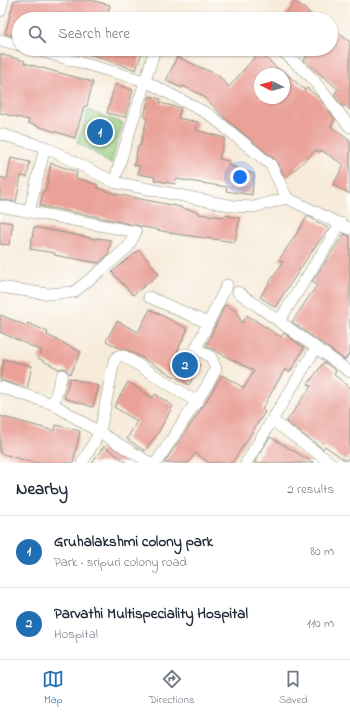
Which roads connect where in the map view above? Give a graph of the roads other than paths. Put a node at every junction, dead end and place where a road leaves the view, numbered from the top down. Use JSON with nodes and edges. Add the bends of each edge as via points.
{"nodes":[{"id":1,"x":3,"y":0,"type":"edge"},
{"id":2,"x":0,"y":10,"type":"edge"},
{"id":3,"x":0,"y":40,"type":"edge"},
{"id":4,"x":12,"y":43,"type":"edge"},
{"id":5,"x":58,"y":56,"type":"edge"},
{"id":6,"x":153,"y":56,"type":"edge"},
{"id":7,"x":287,"y":56,"type":"edge"},
{"id":8,"x":145,"y":81,"type":"junction"},
{"id":9,"x":350,"y":127,"type":"edge"},
{"id":10,"x":0,"y":134,"type":"edge"},
{"id":11,"x":45,"y":147,"type":"junction"},
{"id":12,"x":114,"y":182,"type":"junction"},
{"id":13,"x":287,"y":198,"type":"junction"},
{"id":14,"x":0,"y":206,"type":"edge"},
{"id":15,"x":29,"y":212,"type":"junction"},
{"id":16,"x":346,"y":226,"type":"edge"},
{"id":17,"x":227,"y":285,"type":"dead end"},
{"id":18,"x":0,"y":287,"type":"edge"},
{"id":19,"x":238,"y":292,"type":"dead end"},
{"id":20,"x":149,"y":297,"type":"dead end"},
{"id":21,"x":279,"y":321,"type":"junction"},
{"id":22,"x":208,"y":323,"type":"junction"},
{"id":23,"x":316,"y":348,"type":"junction"},
{"id":24,"x":349,"y":371,"type":"edge"},
{"id":25,"x":62,"y":374,"type":"dead end"},
{"id":26,"x":0,"y":388,"type":"edge"},
{"id":27,"x":197,"y":402,"type":"junction"},
{"id":28,"x":53,"y":404,"type":"junction"},
{"id":29,"x":272,"y":421,"type":"junction"},
{"id":30,"x":100,"y":432,"type":"junction"},
{"id":31,"x":82,"y":463,"type":"edge"},
{"id":32,"x":150,"y":463,"type":"edge"},
{"id":33,"x":156,"y":463,"type":"edge"},
{"id":34,"x":246,"y":463,"type":"edge"},
{"id":35,"x":331,"y":463,"type":"edge"}],
"edges":[{"from":1,"to":2,"type":"street"},
{"from":3,"to":4,"type":"street"},
{"from":5,"to":8,"type":"street"},
{"from":6,"to":8,"type":"street"},
{"from":7,"to":9,"type":"street","via":[[311,78]]},
{"from":8,"to":12,"type":"street"},
{"from":8,"to":13,"type":"street","via":[[210,115],[270,165]]},
{"from":10,"to":11,"type":"street"},
{"from":11,"to":12,"type":"street"},
{"from":11,"to":15,"type":"street"},
{"from":12,"to":13,"type":"street","via":[[233,206],[254,207]]},
{"from":13,"to":16,"type":"street"},
{"from":14,"to":15,"type":"street"},
{"from":15,"to":18,"type":"street","via":[[136,232],[128,247],[74,292],[48,294]]},
{"from":16,"to":21,"type":"street"},
{"from":17,"to":22,"type":"street"},
{"from":19,"to":21,"type":"street"},
{"from":20,"to":22,"type":"street"},
{"from":21,"to":23,"type":"street"},
{"from":22,"to":27,"type":"street","via":[[196,348],[210,357],[216,369]]},
{"from":23,"to":24,"type":"street"},
{"from":23,"to":29,"type":"street"},
{"from":25,"to":28,"type":"street"},
{"from":26,"to":28,"type":"street"},
{"from":27,"to":30,"type":"street","via":[[124,356],[118,356],[114,361]]},
{"from":27,"to":33,"type":"street"},
{"from":28,"to":30,"type":"street"},
{"from":29,"to":34,"type":"street"},
{"from":29,"to":35,"type":"street"},
{"from":30,"to":31,"type":"street"},
{"from":30,"to":32,"type":"street"}]}
